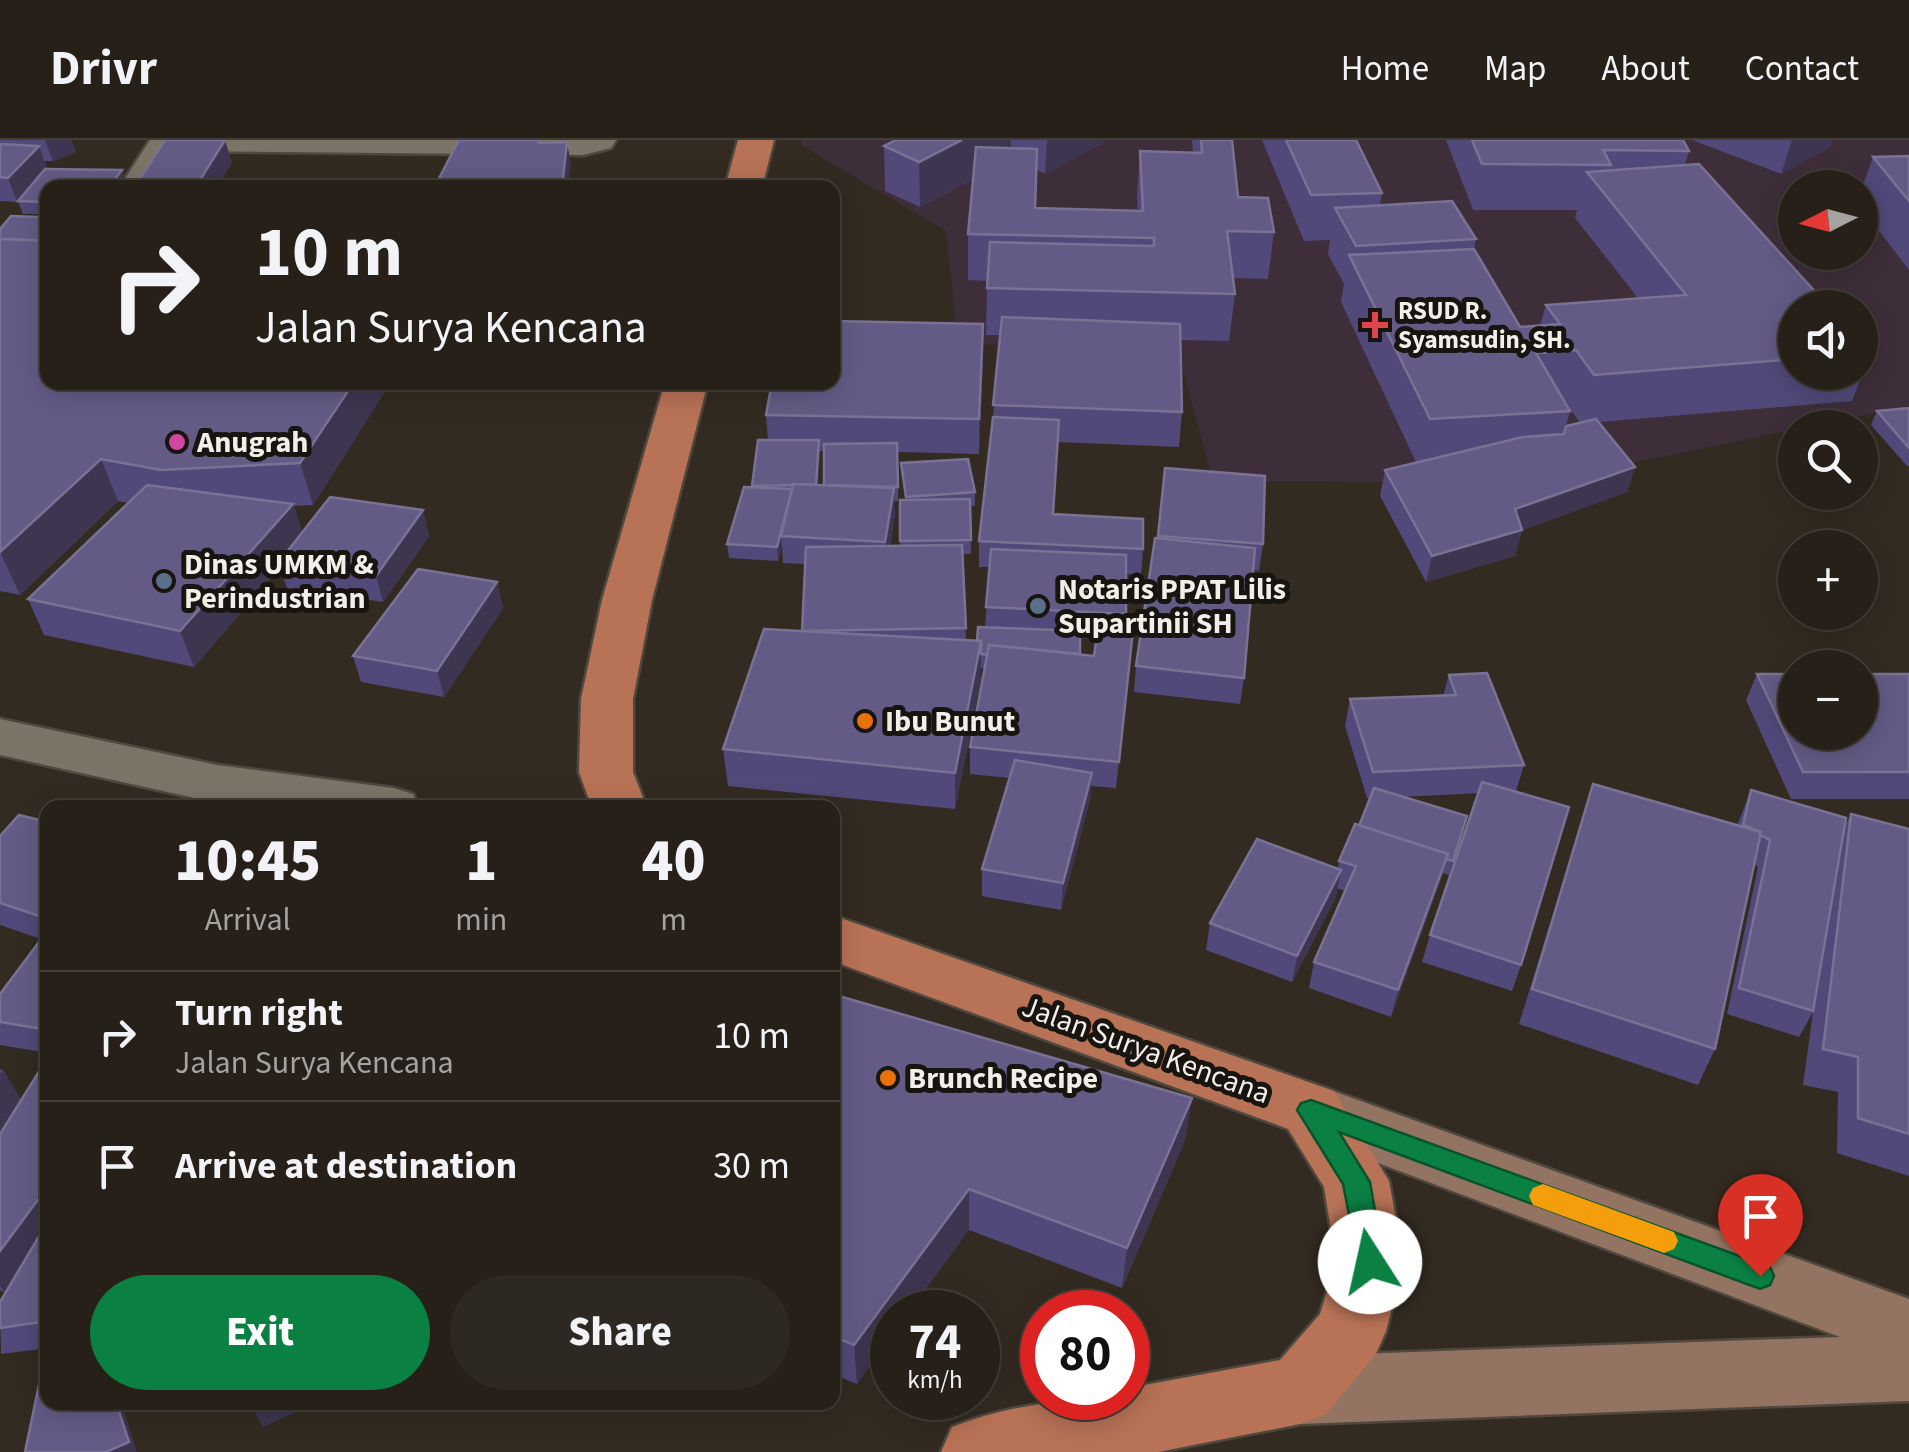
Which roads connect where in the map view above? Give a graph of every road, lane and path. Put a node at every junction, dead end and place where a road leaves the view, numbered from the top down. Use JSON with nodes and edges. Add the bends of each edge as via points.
{"nodes":[{"id":1,"x":598,"y":140,"type":"edge"},
{"id":2,"x":756,"y":140,"type":"edge"},
{"id":3,"x":141,"y":180,"type":"edge"},
{"id":4,"x":744,"y":180,"type":"edge"},
{"id":5,"x":685,"y":390,"type":"edge"},
{"id":6,"x":0,"y":736,"type":"edge"},
{"id":7,"x":335,"y":800,"type":"edge"},
{"id":8,"x":617,"y":800,"type":"edge"},
{"id":9,"x":840,"y":939,"type":"edge"},
{"id":10,"x":1311,"y":1110,"type":"junction"},
{"id":11,"x":1909,"y":1331,"type":"edge"},
{"id":12,"x":1909,"y":1368,"type":"edge"},
{"id":13,"x":1300,"y":1390,"type":"junction"},
{"id":14,"x":978,"y":1452,"type":"edge"}],
"edges":[{"from":1,"to":3,"type":"street","via":[[175,140]]},
{"from":2,"to":4,"type":"highway"},
{"from":5,"to":8,"type":"highway","via":[[606,699],[606,772]]},
{"from":6,"to":7,"type":"street","via":[[217,784]]},
{"from":9,"to":10,"type":"highway","name":"Jalan Surya Kencana"},
{"from":10,"to":11,"type":"main road","name":"Jalan Surya Kencana"},
{"from":10,"to":13,"type":"highway","via":[[1356,1182],[1370,1262],[1352,1331]]},
{"from":12,"to":13,"type":"main road"},
{"from":13,"to":14,"type":"highway"}]}
